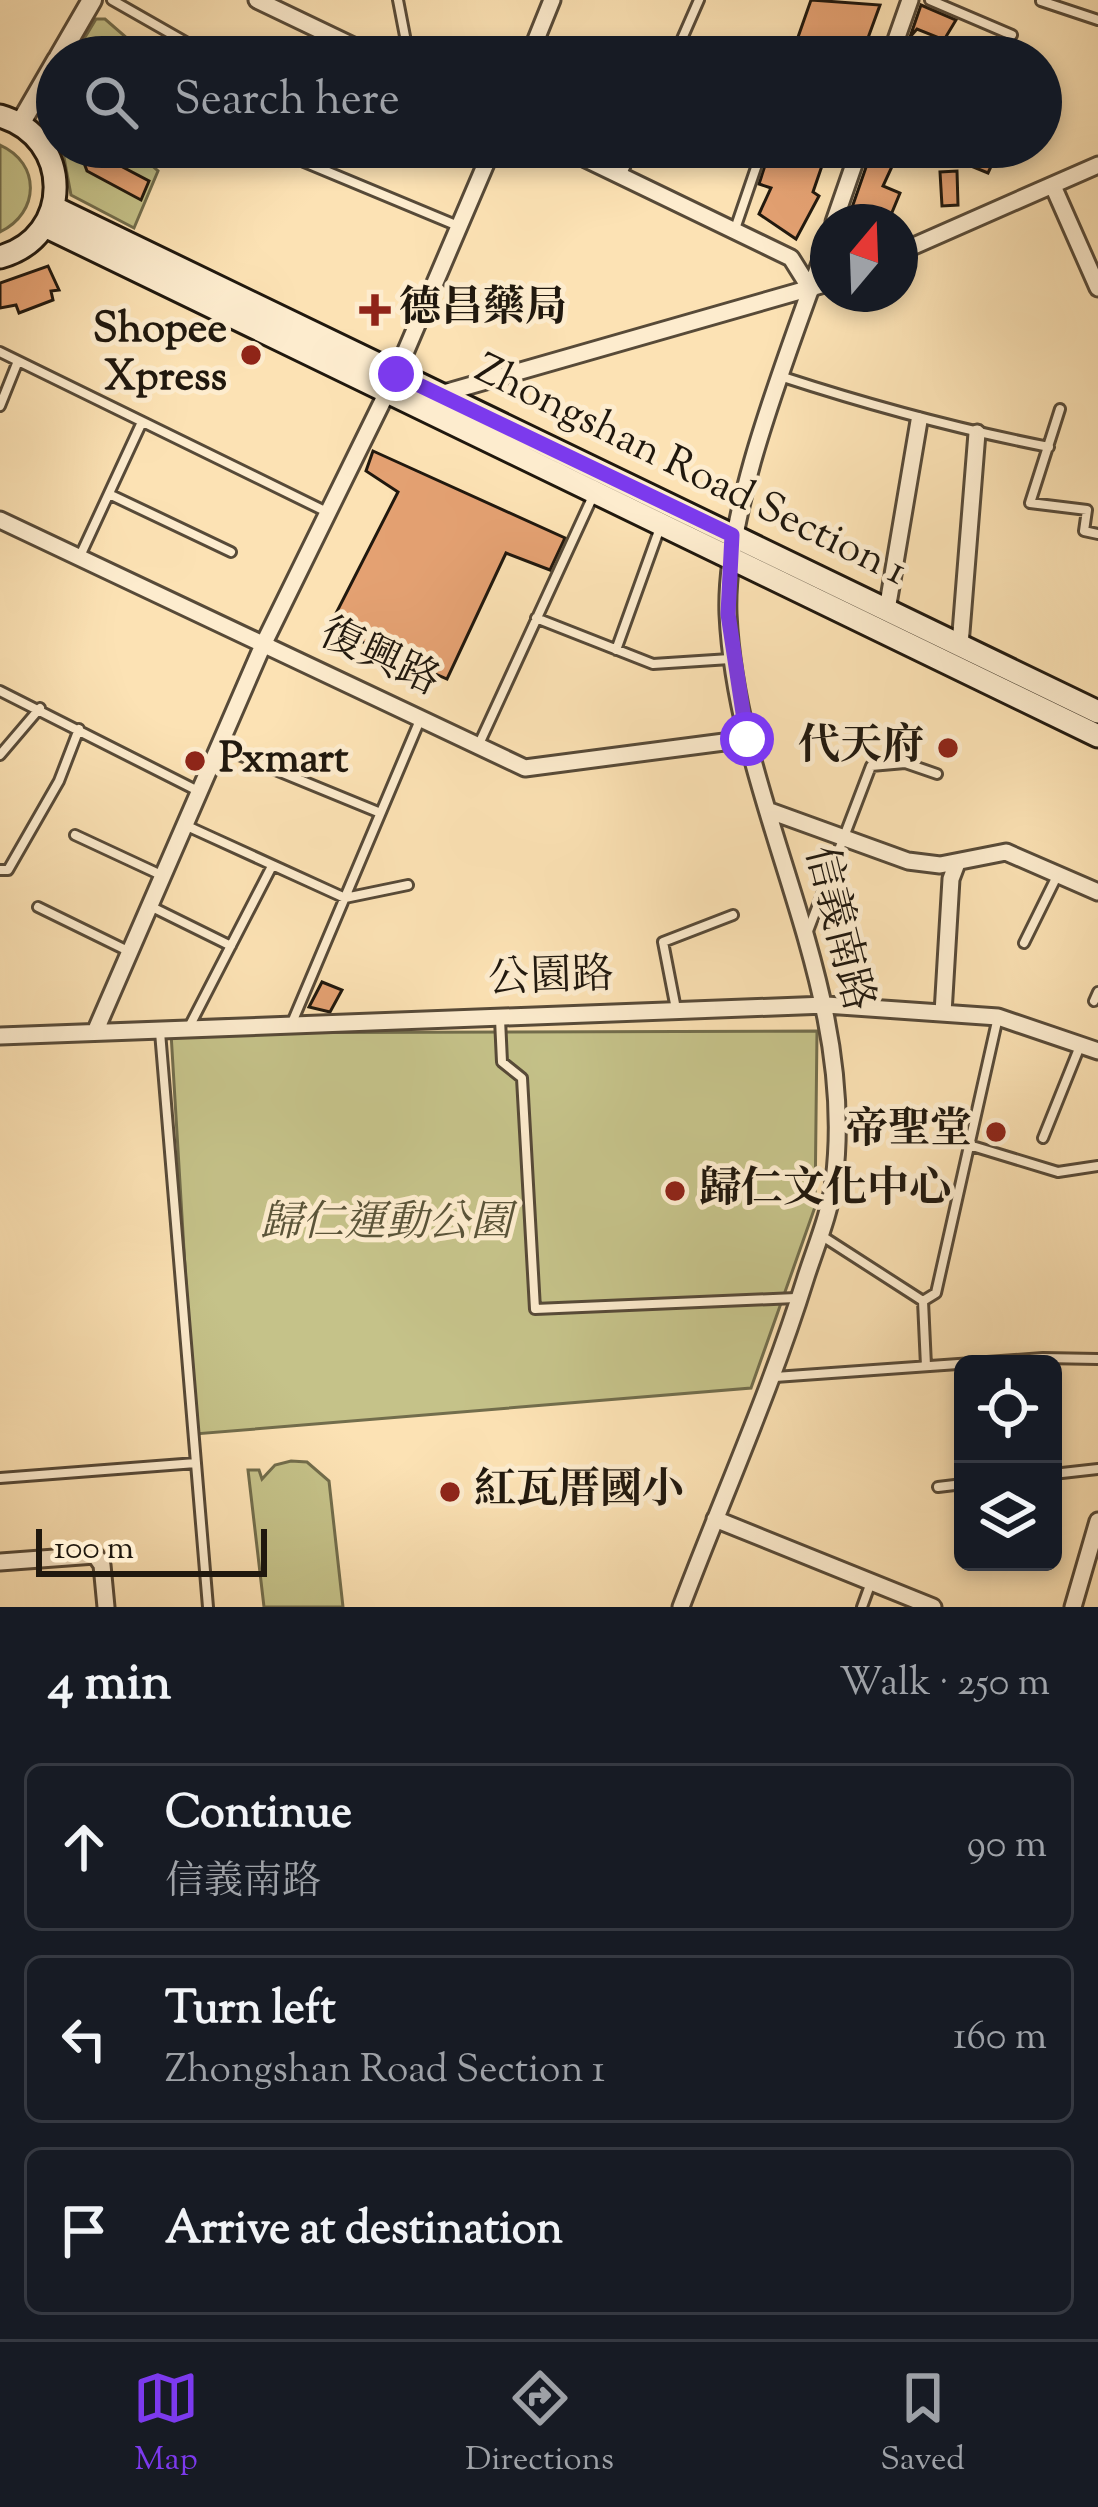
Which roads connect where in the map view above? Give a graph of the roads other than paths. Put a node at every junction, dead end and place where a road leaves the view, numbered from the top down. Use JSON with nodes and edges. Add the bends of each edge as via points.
{"nodes":[{"id":1,"x":92,"y":0,"type":"edge"},
{"id":2,"x":112,"y":0,"type":"edge"},
{"id":3,"x":257,"y":0,"type":"edge"},
{"id":4,"x":398,"y":0,"type":"edge"},
{"id":5,"x":552,"y":0,"type":"edge"},
{"id":6,"x":700,"y":0,"type":"edge"},
{"id":7,"x":910,"y":0,"type":"edge"},
{"id":8,"x":930,"y":0,"type":"edge"},
{"id":9,"x":1041,"y":1,"type":"edge"},
{"id":10,"x":1098,"y":20,"type":"edge"},
{"id":11,"x":324,"y":32,"type":"junction"},
{"id":12,"x":1012,"y":35,"type":"dead end"},
{"id":13,"x":71,"y":36,"type":"edge"},
{"id":14,"x":175,"y":36,"type":"edge"},
{"id":15,"x":322,"y":36,"type":"edge"},
{"id":16,"x":332,"y":36,"type":"edge"},
{"id":17,"x":405,"y":36,"type":"edge"},
{"id":18,"x":537,"y":36,"type":"edge"},
{"id":19,"x":684,"y":36,"type":"edge"},
{"id":20,"x":897,"y":36,"type":"edge"},
{"id":21,"x":36,"y":86,"type":"edge"},
{"id":22,"x":10,"y":120,"type":"edge"},
{"id":23,"x":36,"y":145,"type":"edge"},
{"id":24,"x":1098,"y":165,"type":"edge"},
{"id":25,"x":52,"y":168,"type":"edge"},
{"id":26,"x":319,"y":168,"type":"edge"},
{"id":27,"x":484,"y":168,"type":"edge"},
{"id":28,"x":604,"y":168,"type":"edge"},
{"id":29,"x":625,"y":168,"type":"edge"},
{"id":30,"x":756,"y":168,"type":"edge"},
{"id":31,"x":853,"y":168,"type":"edge"},
{"id":32,"x":621,"y":176,"type":"junction"},
{"id":33,"x":1053,"y":186,"type":"junction"},
{"id":34,"x":840,"y":204,"type":"edge"},
{"id":35,"x":50,"y":217,"type":"junction"},
{"id":36,"x":458,"y":226,"type":"junction"},
{"id":37,"x":735,"y":230,"type":"junction"},
{"id":38,"x":918,"y":244,"type":"edge"},
{"id":39,"x":0,"y":257,"type":"edge"},
{"id":40,"x":810,"y":288,"type":"edge"},
{"id":41,"x":1098,"y":288,"type":"edge"},
{"id":42,"x":810,"y":290,"type":"edge"},
{"id":43,"x":810,"y":293,"type":"edge"},
{"id":44,"x":0,"y":352,"type":"edge"},
{"id":45,"x":18,"y":361,"type":"junction"},
{"id":46,"x":783,"y":377,"type":"junction"},
{"id":47,"x":391,"y":383,"type":"junction"},
{"id":48,"x":439,"y":394,"type":"junction"},
{"id":49,"x":412,"y":404,"type":"junction"},
{"id":50,"x":0,"y":406,"type":"edge"},
{"id":51,"x":1060,"y":409,"type":"dead end"},
{"id":52,"x":919,"y":421,"type":"junction"},
{"id":53,"x":142,"y":422,"type":"junction"},
{"id":54,"x":976,"y":433,"type":"junction"},
{"id":55,"x":1049,"y":447,"type":"junction"},
{"id":56,"x":599,"y":483,"type":"junction"},
{"id":57,"x":109,"y":494,"type":"junction"},
{"id":58,"x":327,"y":512,"type":"junction"},
{"id":59,"x":0,"y":520,"type":"edge"},
{"id":60,"x":661,"y":524,"type":"junction"},
{"id":61,"x":1098,"y":534,"type":"edge"},
{"id":62,"x":730,"y":545,"type":"junction"},
{"id":63,"x":231,"y":552,"type":"dead end"},
{"id":64,"x":79,"y":558,"type":"junction"},
{"id":65,"x":887,"y":610,"type":"junction"},
{"id":66,"x":536,"y":618,"type":"junction"},
{"id":67,"x":263,"y":645,"type":"junction"},
{"id":68,"x":960,"y":646,"type":"junction"},
{"id":69,"x":616,"y":650,"type":"junction"},
{"id":70,"x":732,"y":658,"type":"junction"},
{"id":71,"x":0,"y":691,"type":"edge"},
{"id":72,"x":40,"y":708,"type":"junction"},
{"id":73,"x":1098,"y":712,"type":"edge"},
{"id":74,"x":421,"y":719,"type":"junction"},
{"id":75,"x":79,"y":729,"type":"junction"},
{"id":76,"x":1098,"y":736,"type":"edge"},
{"id":77,"x":747,"y":739,"type":"junction"},
{"id":78,"x":478,"y":746,"type":"junction"},
{"id":79,"x":222,"y":748,"type":"junction"},
{"id":80,"x":0,"y":755,"type":"edge"},
{"id":81,"x":937,"y":774,"type":"dead end"},
{"id":82,"x":201,"y":793,"type":"junction"},
{"id":83,"x":770,"y":811,"type":"junction"},
{"id":84,"x":378,"y":812,"type":"junction"},
{"id":85,"x":187,"y":826,"type":"junction"},
{"id":86,"x":75,"y":835,"type":"dead end"},
{"id":87,"x":844,"y":838,"type":"junction"},
{"id":88,"x":957,"y":862,"type":"junction"},
{"id":89,"x":272,"y":866,"type":"junction"},
{"id":90,"x":0,"y":870,"type":"edge"},
{"id":91,"x":1058,"y":874,"type":"junction"},
{"id":92,"x":164,"y":876,"type":"junction"},
{"id":93,"x":407,"y":885,"type":"dead end"},
{"id":94,"x":1098,"y":892,"type":"edge"},
{"id":95,"x":345,"y":898,"type":"junction"},
{"id":96,"x":151,"y":906,"type":"junction"},
{"id":97,"x":38,"y":908,"type":"dead end"},
{"id":98,"x":733,"y":915,"type":"dead end"},
{"id":99,"x":806,"y":937,"type":"junction"},
{"id":100,"x":1024,"y":944,"type":"dead end"},
{"id":101,"x":231,"y":946,"type":"junction"},
{"id":102,"x":130,"y":952,"type":"junction"},
{"id":103,"x":826,"y":1005,"type":"junction"},
{"id":104,"x":676,"y":1011,"type":"junction"},
{"id":105,"x":943,"y":1013,"type":"junction"},
{"id":106,"x":500,"y":1017,"type":"junction"},
{"id":107,"x":998,"y":1017,"type":"junction"},
{"id":108,"x":291,"y":1025,"type":"junction"},
{"id":109,"x":188,"y":1029,"type":"junction"},
{"id":110,"x":160,"y":1030,"type":"junction"},
{"id":111,"x":95,"y":1032,"type":"junction"},
{"id":112,"x":0,"y":1036,"type":"edge"},
{"id":113,"x":1081,"y":1044,"type":"junction"},
{"id":114,"x":1098,"y":1051,"type":"edge"},
{"id":115,"x":1042,"y":1138,"type":"dead end"},
{"id":116,"x":969,"y":1146,"type":"junction"},
{"id":117,"x":1098,"y":1166,"type":"edge"},
{"id":118,"x":819,"y":1234,"type":"junction"},
{"id":119,"x":800,"y":1298,"type":"junction"},
{"id":120,"x":923,"y":1301,"type":"junction"},
{"id":121,"x":1098,"y":1359,"type":"edge"},
{"id":122,"x":926,"y":1366,"type":"junction"},
{"id":123,"x":775,"y":1377,"type":"junction"},
{"id":124,"x":196,"y":1463,"type":"junction"},
{"id":125,"x":1098,"y":1468,"type":"edge"},
{"id":126,"x":1062,"y":1473,"type":"edge"},
{"id":127,"x":0,"y":1478,"type":"edge"},
{"id":128,"x":954,"y":1485,"type":"edge"},
{"id":129,"x":938,"y":1487,"type":"dead end"},
{"id":130,"x":715,"y":1519,"type":"junction"},
{"id":131,"x":1098,"y":1521,"type":"edge"},
{"id":132,"x":0,"y":1562,"type":"edge"},
{"id":133,"x":1091,"y":1567,"type":"edge"},
{"id":134,"x":871,"y":1583,"type":"junction"},
{"id":135,"x":106,"y":1607,"type":"edge"},
{"id":136,"x":208,"y":1607,"type":"edge"},
{"id":137,"x":681,"y":1607,"type":"edge"},
{"id":138,"x":862,"y":1607,"type":"edge"},
{"id":139,"x":933,"y":1607,"type":"edge"},
{"id":140,"x":1073,"y":1607,"type":"edge"}],
"edges":[{"from":1,"to":13,"type":"street"},
{"from":2,"to":14,"type":"lane"},
{"from":3,"to":11,"type":"street"},
{"from":4,"to":17,"type":"lane"},
{"from":5,"to":18,"type":"street"},
{"from":6,"to":19,"type":"lane"},
{"from":7,"to":20,"type":"street"},
{"from":8,"to":12,"type":"lane"},
{"from":9,"to":10,"type":"lane"},
{"from":11,"to":15,"type":"lane"},
{"from":11,"to":16,"type":"street"},
{"from":21,"to":22,"type":"street"},
{"from":22,"to":23,"type":"main road"},
{"from":24,"to":33,"type":"street"},
{"from":25,"to":35,"type":"main road"},
{"from":26,"to":36,"type":"lane"},
{"from":27,"to":36,"type":"street"},
{"from":28,"to":32,"type":"street"},
{"from":29,"to":32,"type":"lane"},
{"from":30,"to":37,"type":"lane"},
{"from":31,"to":34,"type":"street"},
{"from":32,"to":37,"type":"street"},
{"from":33,"to":38,"type":"street"},
{"from":33,"to":41,"type":"street"},
{"from":35,"to":39,"type":"main road","via":[[22,249]]},
{"from":35,"to":47,"type":"main road","name":"Zhongshan Road Section 1"},
{"from":36,"to":47,"type":"street"},
{"from":37,"to":40,"type":"street","via":[[791,258]]},
{"from":42,"to":48,"type":"street"},
{"from":43,"to":46,"type":"street"},
{"from":44,"to":45,"type":"lane"},
{"from":45,"to":50,"type":"lane"},
{"from":45,"to":53,"type":"lane"},
{"from":46,"to":52,"type":"lane"},
{"from":46,"to":62,"type":"street"},
{"from":47,"to":48,"type":"main road","name":"Zhongshan Road Section 1"},
{"from":47,"to":49,"type":"main road","name":"Zhongshan Road Section 1"},
{"from":47,"to":58,"type":"street"},
{"from":48,"to":49,"type":"street"},
{"from":48,"to":56,"type":"main road","name":"Zhongshan Road Section 1"},
{"from":49,"to":56,"type":"main road","name":"Zhongshan Road Section 1"},
{"from":51,"to":55,"type":"lane"},
{"from":52,"to":54,"type":"lane","via":[[949,421]]},
{"from":52,"to":65,"type":"street"},
{"from":53,"to":57,"type":"lane"},
{"from":53,"to":58,"type":"lane"},
{"from":54,"to":55,"type":"lane"},
{"from":54,"to":68,"type":"street"},
{"from":55,"to":61,"type":"lane","via":[[1030,503],[1087,510],[1084,532]]},
{"from":56,"to":60,"type":"main road","name":"Zhongshan Road Section 1"},
{"from":56,"to":62,"type":"main road","name":"Zhongshan Road Section 1"},
{"from":56,"to":66,"type":"lane"},
{"from":57,"to":63,"type":"lane"},
{"from":57,"to":64,"type":"lane"},
{"from":58,"to":67,"type":"street"},
{"from":59,"to":64,"type":"street","name":"復興路"},
{"from":60,"to":62,"type":"main road","name":"Zhongshan Road Section 1"},
{"from":60,"to":69,"type":"lane"},
{"from":62,"to":65,"type":"main road","name":"Zhongshan Road Section 1"},
{"from":62,"to":70,"type":"street","name":"信義南路"},
{"from":62,"to":76,"type":"main road","name":"Zhongshan Road Section 1"},
{"from":64,"to":67,"type":"street","name":"復興路"},
{"from":65,"to":68,"type":"main road","name":"Zhongshan Road Section 1"},
{"from":66,"to":69,"type":"lane"},
{"from":66,"to":78,"type":"lane"},
{"from":67,"to":74,"type":"street","name":"復興路"},
{"from":67,"to":79,"type":"street"},
{"from":68,"to":73,"type":"main road","name":"Zhongshan Road Section 1"},
{"from":69,"to":70,"type":"lane","via":[[653,664]]},
{"from":70,"to":77,"type":"street","name":"信義南路"},
{"from":71,"to":72,"type":"lane"},
{"from":72,"to":75,"type":"lane"},
{"from":72,"to":80,"type":"lane"},
{"from":74,"to":78,"type":"street","name":"復興路"},
{"from":74,"to":84,"type":"lane"},
{"from":75,"to":82,"type":"lane"},
{"from":75,"to":90,"type":"lane","via":[[43,810],[8,870]]},
{"from":77,"to":78,"type":"street","name":"復興路","via":[[525,768]]},
{"from":77,"to":83,"type":"street","name":"信義南路"},
{"from":79,"to":82,"type":"street"},
{"from":79,"to":84,"type":"lane"},
{"from":81,"to":87,"type":"lane","via":[[905,763],[872,766]]},
{"from":82,"to":85,"type":"street"},
{"from":83,"to":87,"type":"street"},
{"from":83,"to":99,"type":"street","name":"信義南路"},
{"from":84,"to":95,"type":"lane"},
{"from":85,"to":89,"type":"lane"},
{"from":85,"to":92,"type":"street"},
{"from":86,"to":92,"type":"lane"},
{"from":87,"to":88,"type":"street","via":[[908,861]]},
{"from":87,"to":99,"type":"lane"},
{"from":88,"to":91,"type":"street","via":[[1006,852]]},
{"from":88,"to":105,"type":"street"},
{"from":89,"to":95,"type":"lane"},
{"from":89,"to":101,"type":"lane"},
{"from":91,"to":94,"type":"street"},
{"from":91,"to":100,"type":"lane"},
{"from":92,"to":96,"type":"street"},
{"from":93,"to":95,"type":"lane"},
{"from":95,"to":108,"type":"lane"},
{"from":96,"to":101,"type":"lane"},
{"from":96,"to":102,"type":"street"},
{"from":97,"to":102,"type":"lane"},
{"from":98,"to":104,"type":"lane","via":[[663,942]]},
{"from":99,"to":103,"type":"street","name":"信義南路"},
{"from":101,"to":109,"type":"lane"},
{"from":102,"to":111,"type":"street"},
{"from":103,"to":104,"type":"street","name":"公園路"},
{"from":103,"to":105,"type":"street","name":"公園路"},
{"from":103,"to":118,"type":"street","name":"信義南路","via":[[837,1110],[834,1183]]},
{"from":104,"to":106,"type":"street","name":"公園路"},
{"from":105,"to":107,"type":"street","name":"公園路"},
{"from":106,"to":108,"type":"street","name":"公園路"},
{"from":106,"to":119,"type":"lane","via":[[502,1061],[522,1078],[535,1309]]},
{"from":107,"to":113,"type":"street","name":"公園路"},
{"from":107,"to":116,"type":"lane"},
{"from":108,"to":109,"type":"street","name":"公園路"},
{"from":109,"to":110,"type":"street","name":"公園路"},
{"from":110,"to":111,"type":"street","name":"公園路"},
{"from":110,"to":124,"type":"lane"},
{"from":111,"to":112,"type":"street","name":"公園路"},
{"from":113,"to":114,"type":"street","name":"公園路"},
{"from":113,"to":115,"type":"lane"},
{"from":116,"to":117,"type":"lane","via":[[1058,1172]]},
{"from":116,"to":120,"type":"lane","via":[[936,1293]]},
{"from":118,"to":119,"type":"street","name":"信義南路"},
{"from":118,"to":120,"type":"lane"},
{"from":119,"to":123,"type":"street","name":"信義南路"},
{"from":120,"to":122,"type":"lane"},
{"from":121,"to":122,"type":"lane"},
{"from":122,"to":123,"type":"lane"},
{"from":123,"to":130,"type":"street","name":"信義南路"},
{"from":124,"to":127,"type":"lane"},
{"from":124,"to":136,"type":"lane"},
{"from":125,"to":126,"type":"lane"},
{"from":128,"to":129,"type":"lane"},
{"from":130,"to":134,"type":"street"},
{"from":130,"to":137,"type":"street","name":"信義南路"},
{"from":131,"to":133,"type":"street"},
{"from":132,"to":135,"type":"street","via":[[95,1555]]},
{"from":133,"to":140,"type":"street"},
{"from":134,"to":138,"type":"lane"},
{"from":134,"to":139,"type":"street"}]}
